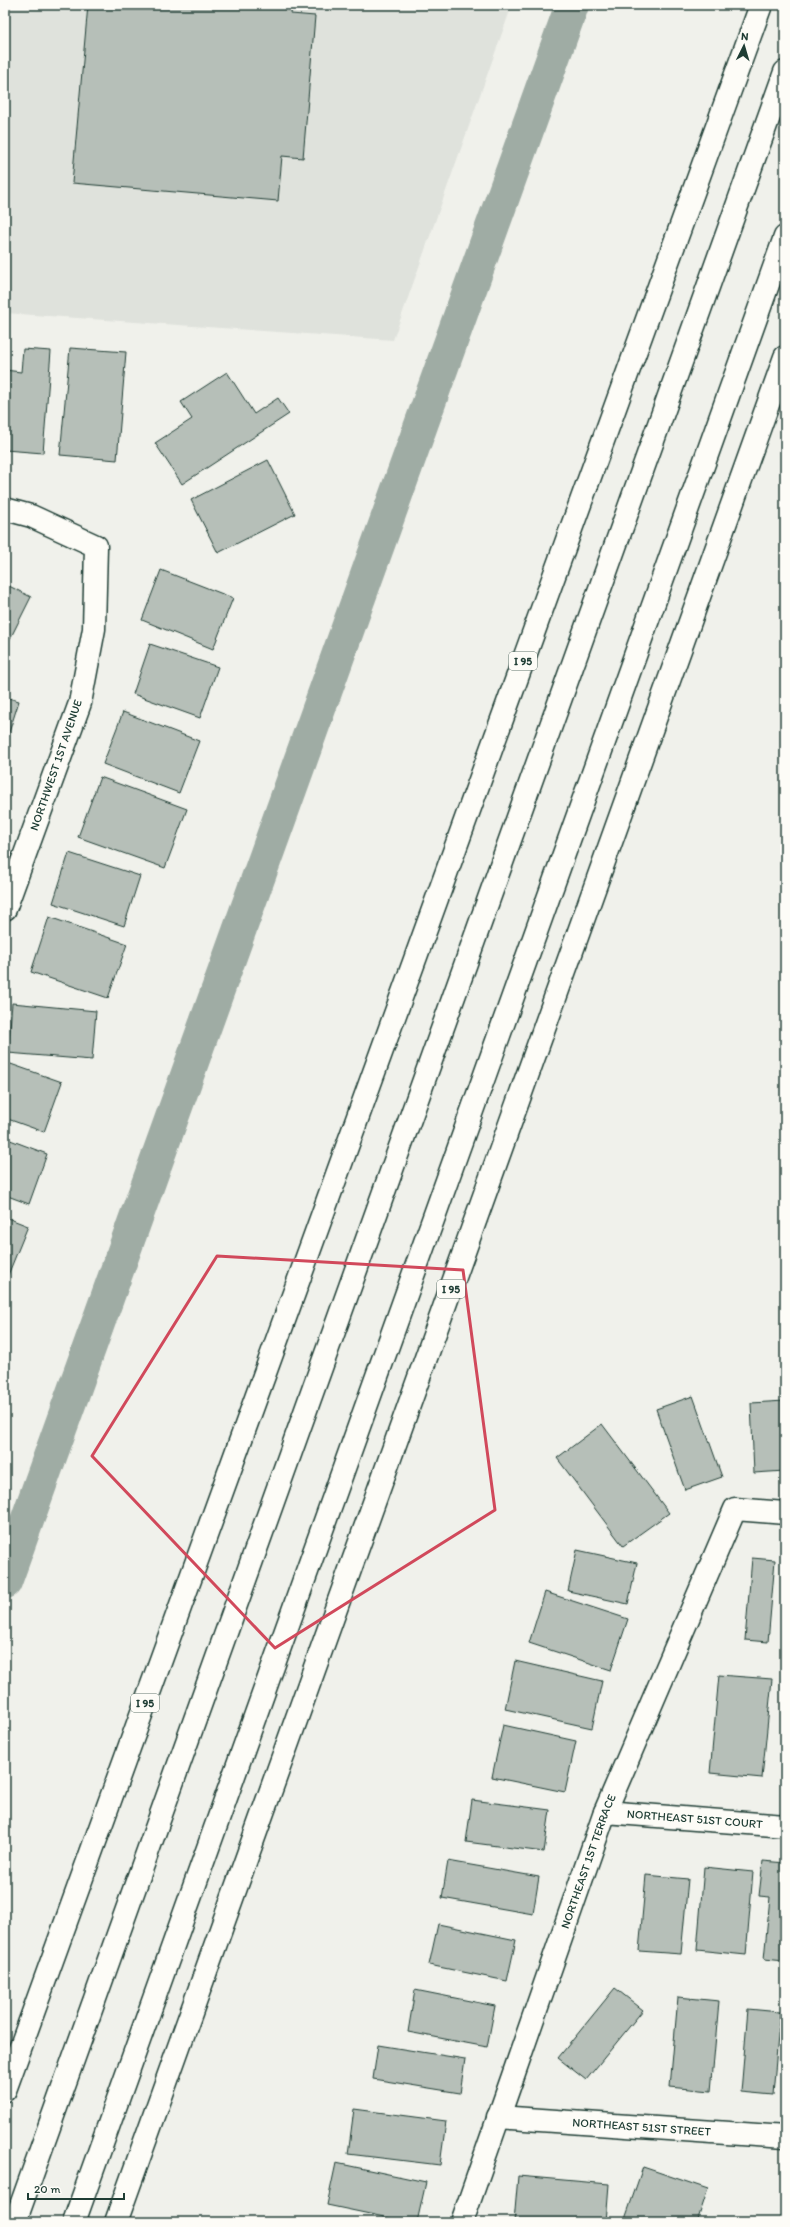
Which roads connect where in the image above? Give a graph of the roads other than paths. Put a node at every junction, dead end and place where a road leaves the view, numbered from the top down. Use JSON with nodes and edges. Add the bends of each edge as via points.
{"nodes":[{"id":1,"x":760,"y":5,"type":"edge"},
{"id":2,"x":785,"y":72,"type":"edge"},
{"id":3,"x":785,"y":237,"type":"edge"},
{"id":4,"x":785,"y":357,"type":"edge"},
{"id":5,"x":5,"y":509,"type":"edge"},
{"id":6,"x":5,"y":909,"type":"edge"},
{"id":7,"x":785,"y":1513,"type":"edge"},
{"id":8,"x":605,"y":1812,"type":"junction"},
{"id":9,"x":785,"y":1826,"type":"edge"},
{"id":10,"x":5,"y":2090,"type":"edge"},
{"id":11,"x":498,"y":2117,"type":"junction"},
{"id":12,"x":785,"y":2137,"type":"edge"},
{"id":13,"x":15,"y":2222,"type":"edge"},
{"id":14,"x":74,"y":2222,"type":"edge"},
{"id":15,"x":116,"y":2222,"type":"edge"},
{"id":16,"x":462,"y":2222,"type":"edge"}],
"edges":[{"from":1,"to":10,"type":"main road","number":"I 95"},
{"from":2,"to":13,"type":"main road"},
{"from":3,"to":14,"type":"main road"},
{"from":4,"to":15,"type":"main road","number":"I 95"},
{"from":5,"to":6,"type":"main road","name":"NORTHWEST 1ST AVENUE","via":[[31,516],[96,546],[94,629],[80,703]]},
{"from":7,"to":8,"type":"main road","name":"NORTHEAST 1ST TERRACE","via":[[735,1509]]},
{"from":8,"to":9,"type":"main road","name":"NORTHEAST 51ST COURT"},
{"from":8,"to":11,"type":"main road","name":"NORTHEAST 1ST TERRACE"},
{"from":11,"to":12,"type":"main road","name":"NORTHEAST 51ST STREET"},
{"from":11,"to":16,"type":"main road","name":"NORTHEAST 1ST TERRACE"}]}
